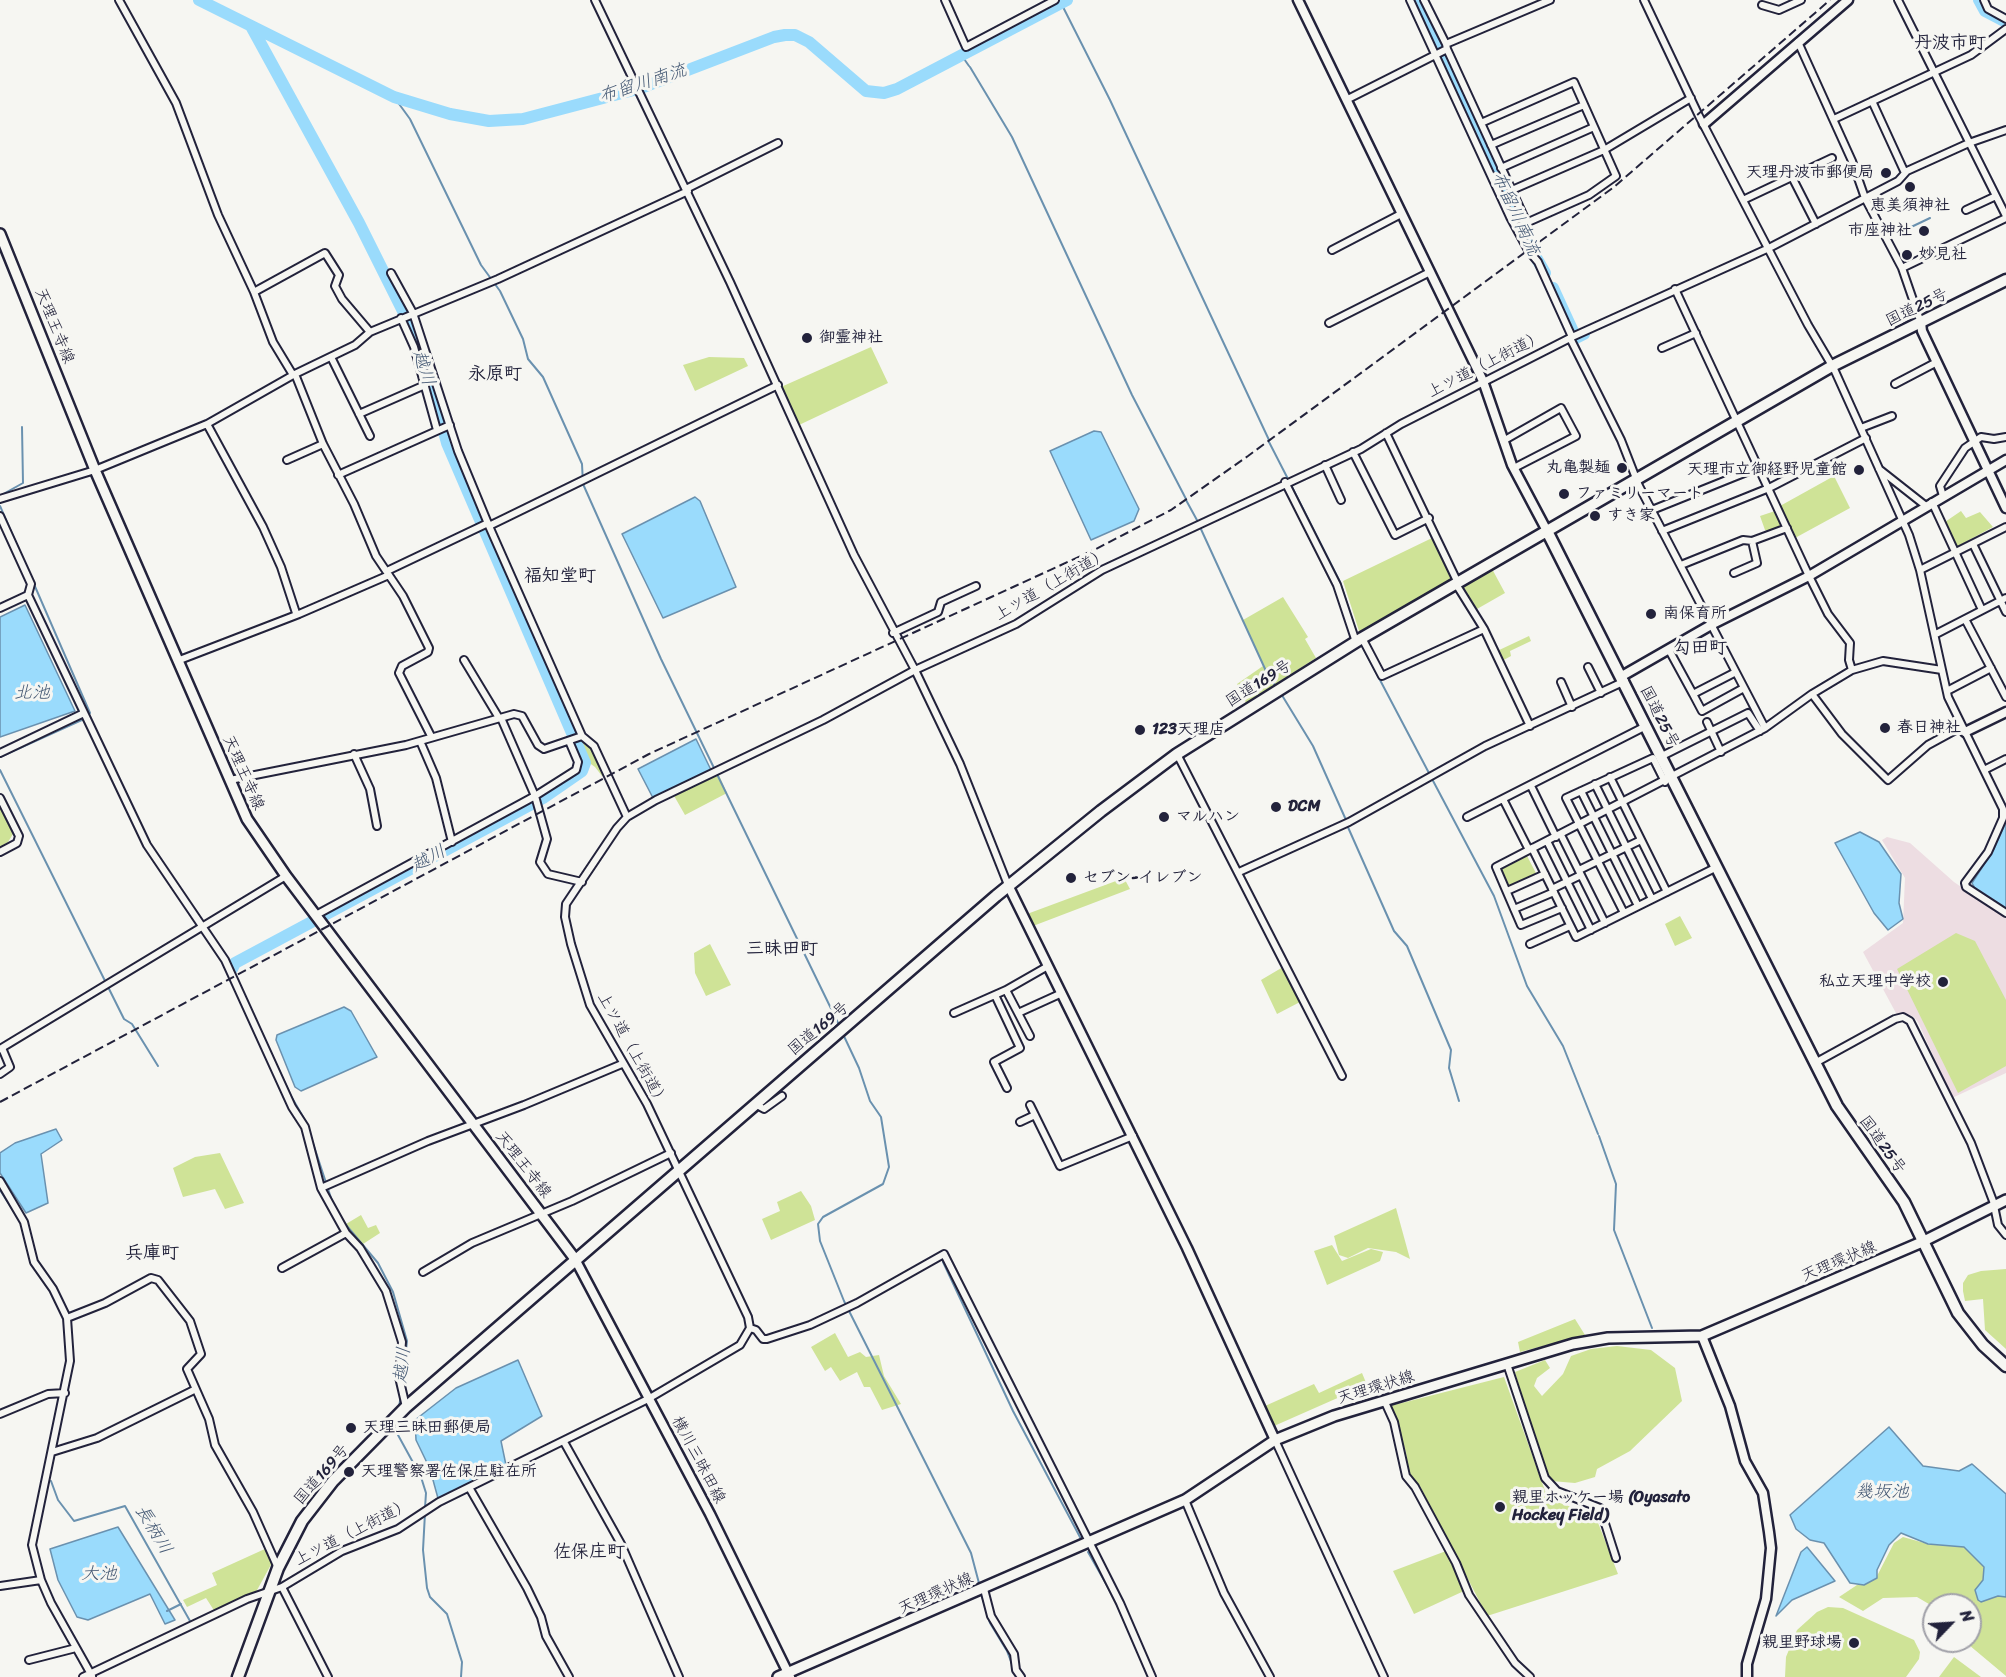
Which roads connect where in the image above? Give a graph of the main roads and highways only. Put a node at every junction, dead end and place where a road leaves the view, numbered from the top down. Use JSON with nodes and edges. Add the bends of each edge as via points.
{"nodes":[{"id":1,"x":0,"y":234,"type":"edge"},
{"id":2,"x":2006,"y":280,"type":"edge"},
{"id":3,"x":1547,"y":531,"type":"junction"},
{"id":4,"x":2006,"y":1200,"type":"edge"},
{"id":5,"x":1922,"y":1242,"type":"junction"},
{"id":6,"x":574,"y":1259,"type":"junction"},
{"id":7,"x":2006,"y":1366,"type":"edge"},
{"id":8,"x":789,"y":1675,"type":"edge"},
{"id":9,"x":238,"y":1677,"type":"edge"},
{"id":10,"x":778,"y":1677,"type":"edge"}],
"edges":[{"from":1,"to":6,"type":"main road","name":"天理王寺線","via":[[95,470],[255,834]]},
{"from":2,"to":3,"type":"highway","name":"国道25号","via":[[1832,366]]},
{"from":3,"to":5,"type":"highway","name":"国道25号","via":[[1814,1064],[1847,1122],[1904,1202]]},
{"from":3,"to":6,"type":"highway","name":"国道169号","via":[[1359,640],[1177,754],[1008,885]]},
{"from":4,"to":5,"type":"main road","name":"天理環状線"},
{"from":5,"to":7,"type":"highway","name":"国道25号","via":[[1964,1321]]},
{"from":5,"to":8,"type":"main road","name":"天理環状線","via":[[1702,1336],[1608,1338],[1573,1344],[1334,1416],[1275,1440],[1185,1500]]},
{"from":6,"to":9,"type":"highway","name":"国道169号","via":[[406,1407],[317,1500],[278,1568]]},
{"from":8,"to":10,"type":"main road","name":"天理環状線"}]}
